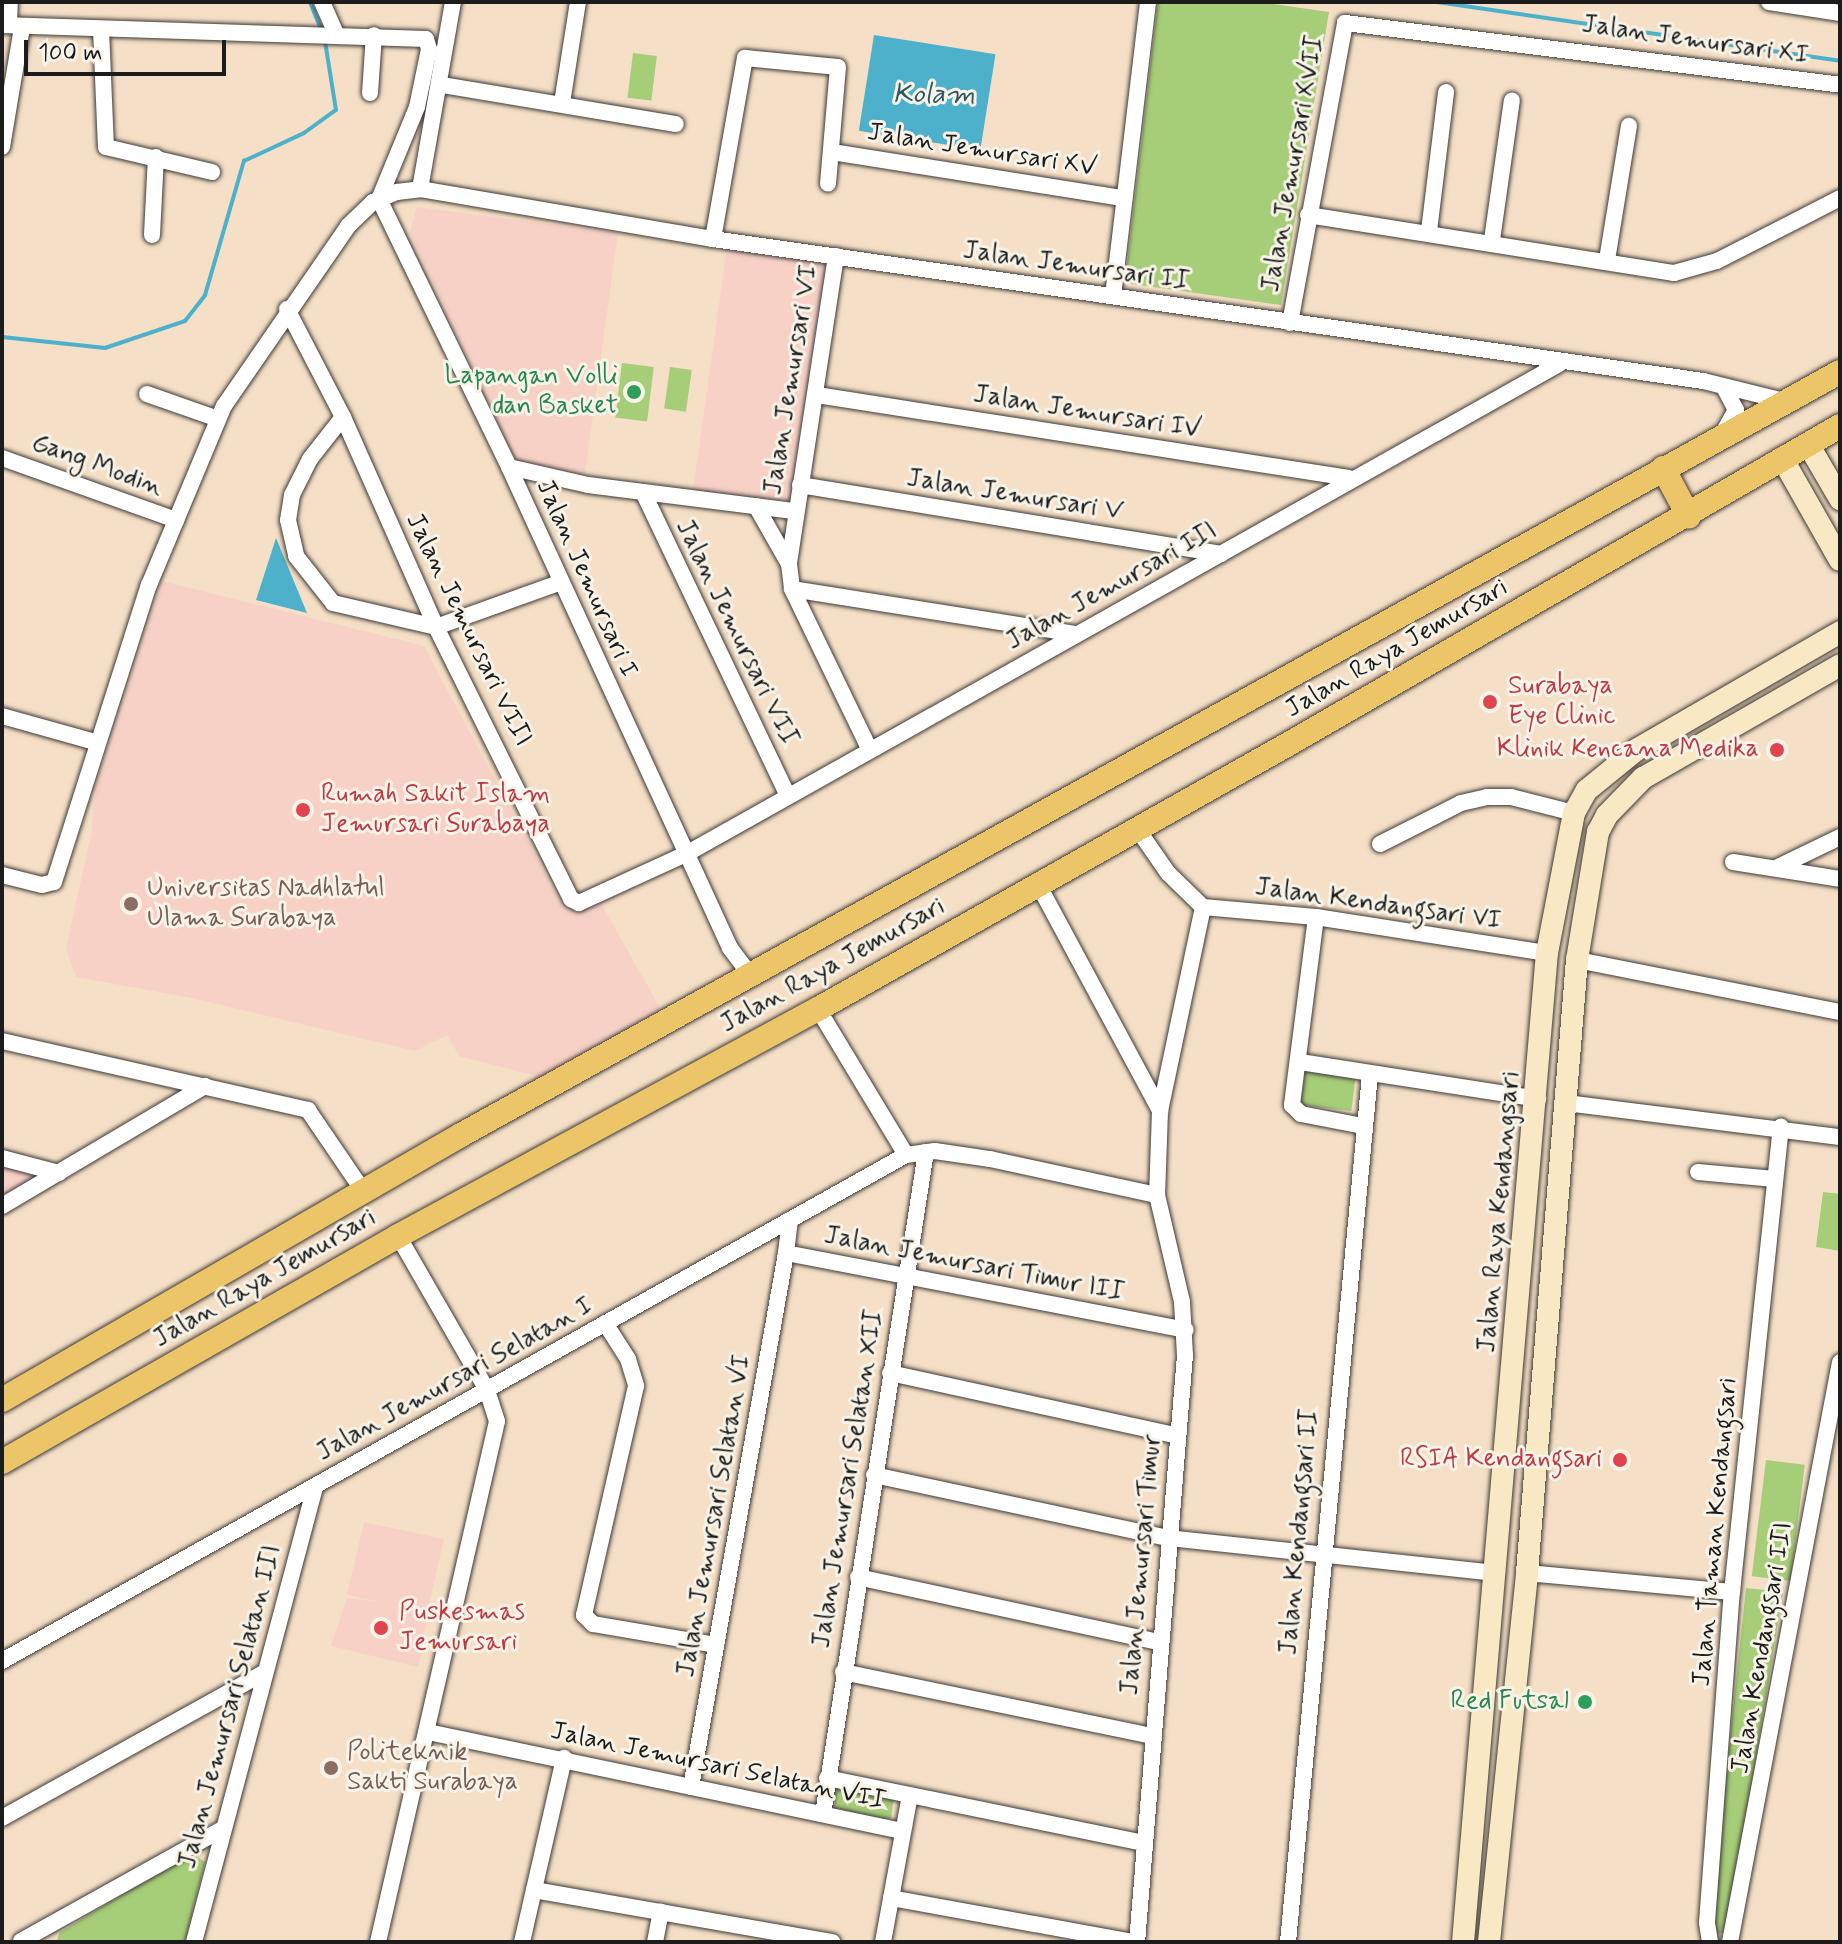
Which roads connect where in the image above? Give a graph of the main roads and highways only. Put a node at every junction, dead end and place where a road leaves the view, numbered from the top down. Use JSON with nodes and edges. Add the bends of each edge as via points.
{"nodes":[{"id":1,"x":1840,"y":372,"type":"edge"},
{"id":2,"x":1840,"y":426,"type":"edge"},
{"id":3,"x":1808,"y":444,"type":"junction"},
{"id":4,"x":1782,"y":458,"type":"junction"},
{"id":5,"x":1663,"y":468,"type":"junction"},
{"id":6,"x":1840,"y":499,"type":"edge"},
{"id":7,"x":1689,"y":517,"type":"junction"},
{"id":8,"x":1840,"y":560,"type":"edge"},
{"id":9,"x":1840,"y":632,"type":"edge"},
{"id":10,"x":1840,"y":665,"type":"edge"},
{"id":11,"x":1754,"y":681,"type":"junction"},
{"id":12,"x":1766,"y":708,"type":"junction"},
{"id":13,"x":1553,"y":912,"type":"junction"},
{"id":14,"x":1582,"y":917,"type":"junction"},
{"id":15,"x":1522,"y":1283,"type":"junction"},
{"id":16,"x":1551,"y":1285,"type":"junction"},
{"id":17,"x":2,"y":1400,"type":"edge"},
{"id":18,"x":2,"y":1462,"type":"edge"},
{"id":19,"x":1471,"y":1858,"type":"junction"},
{"id":20,"x":1497,"y":1861,"type":"junction"},
{"id":21,"x":1463,"y":1942,"type":"edge"},
{"id":22,"x":1489,"y":1942,"type":"edge"}],
"edges":[{"from":1,"to":5,"type":"main road","name":"Jalan Raya Jemursari"},
{"from":2,"to":3,"type":"main road","name":"Jalan Raya Jemursari"},
{"from":3,"to":4,"type":"main road","name":"Jalan Raya Jemursari"},
{"from":3,"to":6,"type":"main road"},
{"from":4,"to":7,"type":"main road","name":"Jalan Raya Jemursari"},
{"from":4,"to":8,"type":"main road"},
{"from":5,"to":7,"type":"main road"},
{"from":5,"to":17,"type":"main road","name":"Jalan Raya Jemursari","via":[[364,1192]]},
{"from":7,"to":18,"type":"main road","name":"Jalan Raya Jemursari"},
{"from":9,"to":11,"type":"main road","name":"Jalan Raya Kendangsari"},
{"from":10,"to":12,"type":"main road"},
{"from":11,"to":12,"type":"main road"},
{"from":11,"to":13,"type":"main road","name":"Jalan Raya Kendangsari","via":[[1636,750],[1587,790],[1574,813]]},
{"from":12,"to":14,"type":"main road","via":[[1643,778],[1607,815],[1598,832]]},
{"from":13,"to":14,"type":"main road"},
{"from":13,"to":15,"type":"main road","name":"Jalan Raya Kendangsari"},
{"from":14,"to":16,"type":"main road"},
{"from":15,"to":16,"type":"main road"},
{"from":15,"to":19,"type":"main road","name":"Jalan Raya Kendangsari"},
{"from":16,"to":20,"type":"main road"},
{"from":19,"to":20,"type":"main road"},
{"from":19,"to":21,"type":"main road","name":"Jalan Raya Kendangsari"},
{"from":20,"to":22,"type":"main road"}]}
